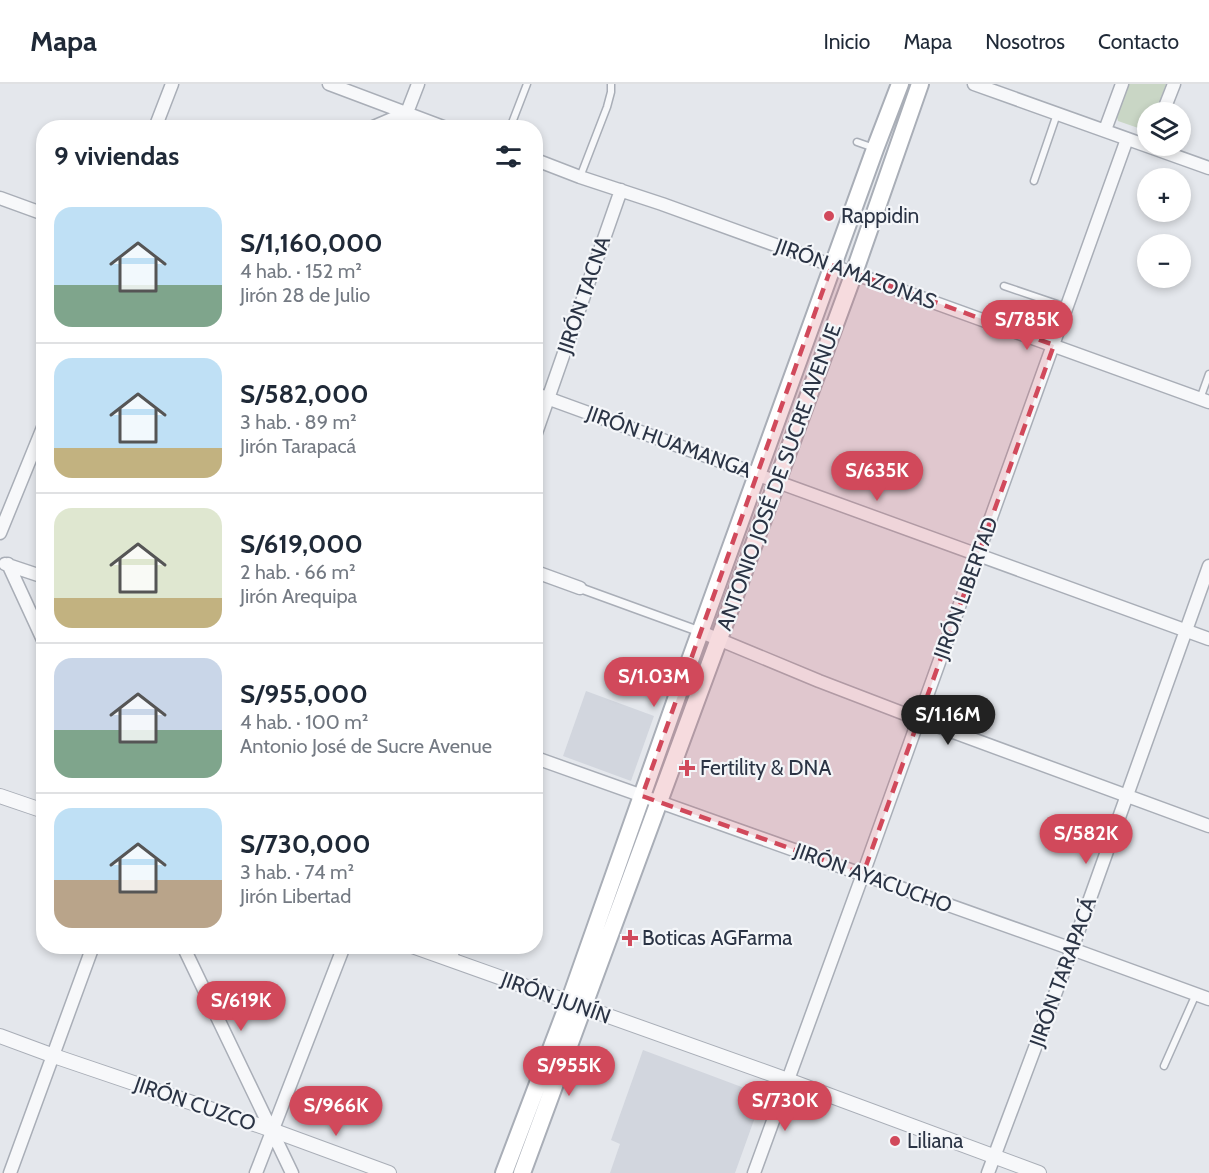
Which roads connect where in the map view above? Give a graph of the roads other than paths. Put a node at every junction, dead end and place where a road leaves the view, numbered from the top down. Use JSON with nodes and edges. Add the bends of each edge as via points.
{"nodes":[{"id":1,"x":172,"y":84,"type":"edge"},
{"id":2,"x":329,"y":84,"type":"edge"},
{"id":3,"x":418,"y":84,"type":"edge"},
{"id":4,"x":527,"y":84,"type":"edge"},
{"id":5,"x":611,"y":84,"type":"edge"},
{"id":6,"x":900,"y":84,"type":"edge"},
{"id":7,"x":920,"y":84,"type":"edge"},
{"id":8,"x":974,"y":84,"type":"edge"},
{"id":9,"x":1122,"y":84,"type":"edge"},
{"id":10,"x":1174,"y":84,"type":"edge"},
{"id":11,"x":1167,"y":102,"type":"edge"},
{"id":12,"x":406,"y":113,"type":"junction"},
{"id":13,"x":1057,"y":114,"type":"junction"},
{"id":14,"x":158,"y":120,"type":"edge"},
{"id":15,"x":390,"y":120,"type":"edge"},
{"id":16,"x":404,"y":120,"type":"edge"},
{"id":17,"x":425,"y":120,"type":"edge"},
{"id":18,"x":513,"y":120,"type":"edge"},
{"id":19,"x":1104,"y":130,"type":"junction"},
{"id":20,"x":1128,"y":139,"type":"junction"},
{"id":21,"x":857,"y":142,"type":"dead end"},
{"id":22,"x":1137,"y":142,"type":"edge"},
{"id":23,"x":875,"y":149,"type":"junction"},
{"id":24,"x":1178,"y":156,"type":"edge"},
{"id":25,"x":543,"y":163,"type":"edge"},
{"id":26,"x":1209,"y":168,"type":"edge"},
{"id":27,"x":580,"y":177,"type":"junction"},
{"id":28,"x":1034,"y":182,"type":"dead end"},
{"id":29,"x":621,"y":190,"type":"junction"},
{"id":30,"x":0,"y":198,"type":"edge"},
{"id":31,"x":36,"y":211,"type":"edge"},
{"id":32,"x":832,"y":266,"type":"junction"},
{"id":33,"x":854,"y":273,"type":"junction"},
{"id":34,"x":1004,"y":286,"type":"dead end"},
{"id":35,"x":1067,"y":307,"type":"junction"},
{"id":36,"x":1054,"y":345,"type":"junction"},
{"id":37,"x":1209,"y":374,"type":"edge"},
{"id":38,"x":543,"y":396,"type":"edge"},
{"id":39,"x":548,"y":398,"type":"junction"},
{"id":40,"x":1204,"y":400,"type":"edge"},
{"id":41,"x":543,"y":413,"type":"edge"},
{"id":42,"x":36,"y":445,"type":"edge"},
{"id":43,"x":757,"y":474,"type":"junction"},
{"id":44,"x":777,"y":482,"type":"junction"},
{"id":45,"x":0,"y":533,"type":"edge"},
{"id":46,"x":978,"y":555,"type":"junction"},
{"id":47,"x":4,"y":563,"type":"edge"},
{"id":48,"x":1209,"y":566,"type":"edge"},
{"id":49,"x":36,"y":575,"type":"edge"},
{"id":50,"x":543,"y":575,"type":"edge"},
{"id":51,"x":580,"y":588,"type":"joint"},
{"id":52,"x":36,"y":626,"type":"edge"},
{"id":53,"x":1185,"y":630,"type":"junction"},
{"id":54,"x":701,"y":632,"type":"junction"},
{"id":55,"x":719,"y":639,"type":"junction"},
{"id":56,"x":1209,"y":639,"type":"edge"},
{"id":57,"x":918,"y":719,"type":"junction"},
{"id":58,"x":543,"y":761,"type":"edge"},
{"id":59,"x":0,"y":796,"type":"edge"},
{"id":60,"x":642,"y":796,"type":"junction"},
{"id":61,"x":1126,"y":796,"type":"junction"},
{"id":62,"x":660,"y":802,"type":"junction"},
{"id":63,"x":36,"y":808,"type":"edge"},
{"id":64,"x":1209,"y":826,"type":"edge"},
{"id":65,"x":863,"y":874,"type":"junction"},
{"id":66,"x":1072,"y":949,"type":"junction"},
{"id":67,"x":90,"y":954,"type":"edge"},
{"id":68,"x":187,"y":954,"type":"edge"},
{"id":69,"x":341,"y":954,"type":"edge"},
{"id":70,"x":433,"y":954,"type":"edge"},
{"id":71,"x":455,"y":954,"type":"edge"},
{"id":72,"x":452,"y":961,"type":"junction"},
{"id":73,"x":1196,"y":994,"type":"junction"},
{"id":74,"x":1209,"y":999,"type":"edge"},
{"id":75,"x":576,"y":1006,"type":"junction"},
{"id":76,"x":0,"y":1036,"type":"edge"},
{"id":77,"x":54,"y":1056,"type":"junction"},
{"id":78,"x":1164,"y":1066,"type":"dead end"},
{"id":79,"x":788,"y":1080,"type":"junction"},
{"id":80,"x":273,"y":1130,"type":"junction"},
{"id":81,"x":994,"y":1156,"type":"junction"},
{"id":82,"x":10,"y":1173,"type":"edge"},
{"id":83,"x":256,"y":1173,"type":"edge"},
{"id":84,"x":292,"y":1173,"type":"edge"},
{"id":85,"x":389,"y":1173,"type":"edge"},
{"id":86,"x":504,"y":1173,"type":"edge"},
{"id":87,"x":522,"y":1173,"type":"edge"},
{"id":88,"x":754,"y":1173,"type":"edge"},
{"id":89,"x":988,"y":1173,"type":"edge"},
{"id":90,"x":1039,"y":1173,"type":"edge"}],
"edges":[{"from":1,"to":14,"type":"street"},
{"from":2,"to":12,"type":"street"},
{"from":3,"to":12,"type":"street"},
{"from":4,"to":18,"type":"lane"},
{"from":5,"to":27,"type":"lane","via":[[608,107]]},
{"from":6,"to":23,"type":"main road","name":"ANTONIO JOSÉ DE SUCRE AVENUE"},
{"from":7,"to":33,"type":"main road","name":"ANTONIO JOSÉ DE SUCRE AVENUE"},
{"from":8,"to":13,"type":"street"},
{"from":9,"to":19,"type":"street"},
{"from":10,"to":11,"type":"street"},
{"from":12,"to":15,"type":"street"},
{"from":12,"to":16,"type":"street"},
{"from":12,"to":17,"type":"street"},
{"from":13,"to":19,"type":"street"},
{"from":13,"to":28,"type":"lane"},
{"from":19,"to":20,"type":"street"},
{"from":20,"to":22,"type":"street"},
{"from":20,"to":35,"type":"street","name":"JIRÓN LIBERTAD"},
{"from":21,"to":23,"type":"lane"},
{"from":23,"to":32,"type":"main road","name":"ANTONIO JOSÉ DE SUCRE AVENUE"},
{"from":24,"to":26,"type":"street"},
{"from":25,"to":27,"type":"street","name":"JIRÓN AMAZONAS"},
{"from":27,"to":29,"type":"street","name":"JIRÓN AMAZONAS"},
{"from":29,"to":32,"type":"street","name":"JIRÓN AMAZONAS"},
{"from":29,"to":39,"type":"street","name":"JIRÓN TACNA"},
{"from":30,"to":31,"type":"street"},
{"from":32,"to":33,"type":"street","name":"JIRÓN AMAZONAS"},
{"from":32,"to":43,"type":"main road","name":"ANTONIO JOSÉ DE SUCRE AVENUE"},
{"from":33,"to":36,"type":"street","name":"JIRÓN AMAZONAS"},
{"from":33,"to":44,"type":"main road","name":"ANTONIO JOSÉ DE SUCRE AVENUE"},
{"from":34,"to":35,"type":"lane"},
{"from":35,"to":36,"type":"street","name":"JIRÓN LIBERTAD"},
{"from":36,"to":40,"type":"street","name":"JIRÓN AMAZONAS"},
{"from":36,"to":46,"type":"street","name":"JIRÓN LIBERTAD"},
{"from":37,"to":40,"type":"lane"},
{"from":38,"to":39,"type":"street","name":"JIRÓN HUAMANGA"},
{"from":39,"to":41,"type":"street","name":"JIRÓN TACNA"},
{"from":39,"to":43,"type":"street","name":"JIRÓN HUAMANGA"},
{"from":42,"to":45,"type":"street"},
{"from":43,"to":44,"type":"street","name":"JIRÓN HUAMANGA"},
{"from":43,"to":54,"type":"main road","name":"ANTONIO JOSÉ DE SUCRE AVENUE"},
{"from":44,"to":46,"type":"street","name":"JIRÓN HUAMANGA"},
{"from":44,"to":55,"type":"main road","name":"ANTONIO JOSÉ DE SUCRE AVENUE"},
{"from":46,"to":53,"type":"street","name":"JIRÓN HUAMANGA"},
{"from":46,"to":57,"type":"street","name":"JIRÓN LIBERTAD"},
{"from":47,"to":49,"type":"street"},
{"from":47,"to":52,"type":"street"},
{"from":48,"to":53,"type":"street","name":"JIRÓN TARAPACÁ"},
{"from":50,"to":51,"type":"street"},
{"from":51,"to":54,"type":"street"},
{"from":53,"to":56,"type":"street","name":"JIRÓN HUAMANGA"},
{"from":53,"to":61,"type":"street","name":"JIRÓN TARAPACÁ"},
{"from":54,"to":55,"type":"street"},
{"from":54,"to":60,"type":"main road","name":"ANTONIO JOSÉ DE SUCRE AVENUE"},
{"from":55,"to":57,"type":"street"},
{"from":55,"to":62,"type":"main road","name":"ANTONIO JOSÉ DE SUCRE AVENUE"},
{"from":57,"to":61,"type":"street"},
{"from":57,"to":65,"type":"street","name":"JIRÓN LIBERTAD"},
{"from":58,"to":60,"type":"street","name":"JIRÓN AYACUCHO"},
{"from":59,"to":63,"type":"street"},
{"from":60,"to":62,"type":"street","name":"JIRÓN AYACUCHO"},
{"from":60,"to":75,"type":"main road","name":"ANTONIO JOSÉ DE SUCRE AVENUE"},
{"from":61,"to":64,"type":"street"},
{"from":61,"to":66,"type":"street","name":"JIRÓN TARAPACÁ"},
{"from":62,"to":65,"type":"street","name":"JIRÓN AYACUCHO"},
{"from":62,"to":75,"type":"main road","name":"ANTONIO JOSÉ DE SUCRE AVENUE"},
{"from":65,"to":66,"type":"street","name":"JIRÓN AYACUCHO"},
{"from":65,"to":79,"type":"street","name":"JIRÓN LIBERTAD"},
{"from":66,"to":73,"type":"street","name":"JIRÓN AYACUCHO"},
{"from":66,"to":81,"type":"street","name":"JIRÓN TARAPACÁ"},
{"from":67,"to":77,"type":"street"},
{"from":68,"to":80,"type":"street"},
{"from":69,"to":80,"type":"street"},
{"from":70,"to":72,"type":"street","name":"JIRÓN JUNÍN"},
{"from":71,"to":72,"type":"lane"},
{"from":72,"to":75,"type":"street","name":"JIRÓN JUNÍN"},
{"from":73,"to":74,"type":"street","name":"JIRÓN AYACUCHO"},
{"from":73,"to":78,"type":"lane"},
{"from":75,"to":79,"type":"street","name":"JIRÓN JUNÍN"},
{"from":75,"to":86,"type":"main road","name":"ANTONIO JOSÉ DE SUCRE AVENUE"},
{"from":75,"to":87,"type":"main road","name":"ANTONIO JOSÉ DE SUCRE AVENUE"},
{"from":76,"to":77,"type":"street","name":"JIRÓN CUZCO"},
{"from":77,"to":80,"type":"street","name":"JIRÓN CUZCO"},
{"from":77,"to":82,"type":"street"},
{"from":79,"to":81,"type":"street","name":"JIRÓN JUNÍN"},
{"from":79,"to":88,"type":"street","name":"JIRÓN LIBERTAD"},
{"from":80,"to":83,"type":"street"},
{"from":80,"to":84,"type":"street"},
{"from":80,"to":85,"type":"street","name":"JIRÓN CUZCO"},
{"from":81,"to":89,"type":"street","name":"JIRÓN TARAPACÁ"},
{"from":81,"to":90,"type":"street","name":"JIRÓN JUNÍN"}]}
